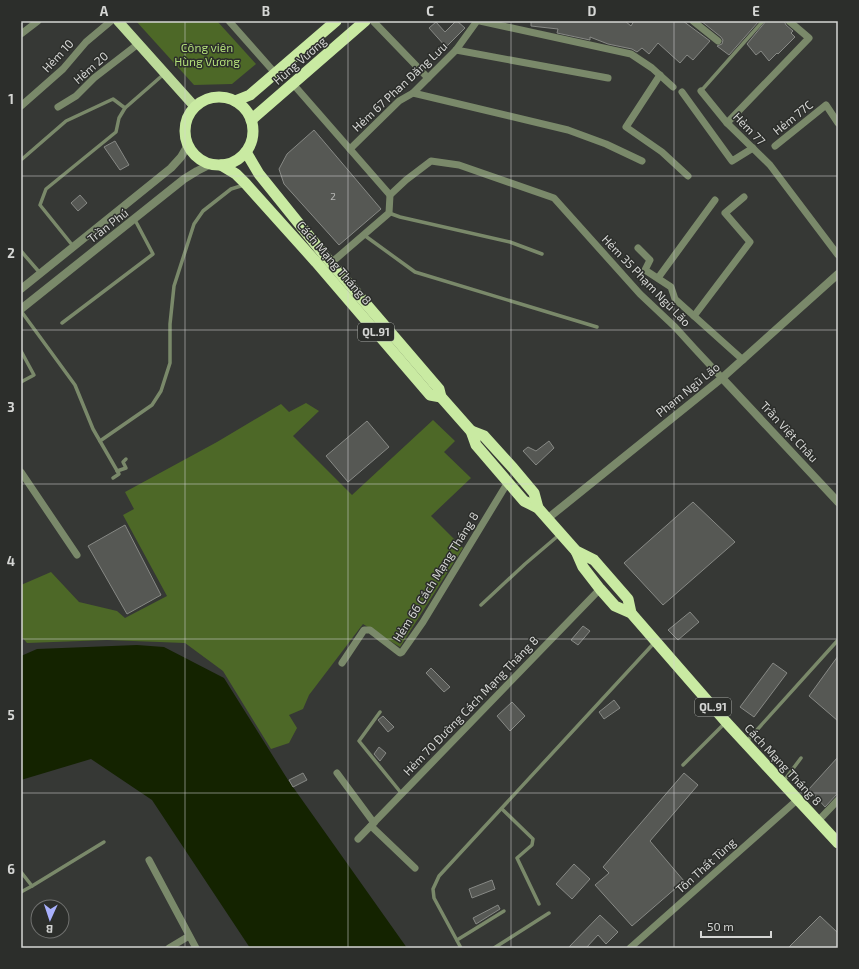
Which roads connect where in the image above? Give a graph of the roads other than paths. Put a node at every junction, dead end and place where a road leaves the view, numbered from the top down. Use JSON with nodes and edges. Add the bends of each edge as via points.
{"nodes":[{"id":1,"x":38,"y":21,"type":"edge"},
{"id":2,"x":111,"y":21,"type":"edge"},
{"id":3,"x":118,"y":21,"type":"edge"},
{"id":4,"x":229,"y":21,"type":"edge"},
{"id":5,"x":336,"y":21,"type":"edge"},
{"id":6,"x":365,"y":21,"type":"edge"},
{"id":7,"x":373,"y":21,"type":"edge"},
{"id":8,"x":478,"y":21,"type":"edge"},
{"id":9,"x":693,"y":21,"type":"edge"},
{"id":10,"x":762,"y":21,"type":"edge"},
{"id":11,"x":789,"y":21,"type":"edge"},
{"id":12,"x":21,"y":34,"type":"edge"},
{"id":13,"x":718,"y":41,"type":"dead end"},
{"id":14,"x":138,"y":44,"type":"junction"},
{"id":15,"x":456,"y":50,"type":"junction"},
{"id":16,"x":165,"y":73,"type":"junction"},
{"id":17,"x":275,"y":73,"type":"junction"},
{"id":18,"x":660,"y":75,"type":"junction"},
{"id":19,"x":428,"y":78,"type":"junction"},
{"id":20,"x":608,"y":78,"type":"dead end"},
{"id":21,"x":293,"y":84,"type":"junction"},
{"id":22,"x":673,"y":87,"type":"dead end"},
{"id":23,"x":702,"y":91,"type":"joint"},
{"id":24,"x":682,"y":92,"type":"dead end"},
{"id":25,"x":413,"y":93,"type":"junction"},
{"id":26,"x":235,"y":101,"type":"junction"},
{"id":27,"x":21,"y":106,"type":"edge"},
{"id":28,"x":58,"y":107,"type":"dead end"},
{"id":29,"x":196,"y":107,"type":"junction"},
{"id":30,"x":125,"y":108,"type":"junction"},
{"id":31,"x":251,"y":120,"type":"junction"},
{"id":32,"x":727,"y":123,"type":"junction"},
{"id":33,"x":838,"y":123,"type":"edge"},
{"id":34,"x":188,"y":145,"type":"junction"},
{"id":35,"x":775,"y":146,"type":"dead end"},
{"id":36,"x":753,"y":148,"type":"junction"},
{"id":37,"x":350,"y":149,"type":"junction"},
{"id":38,"x":246,"y":152,"type":"junction"},
{"id":39,"x":21,"y":160,"type":"edge"},
{"id":40,"x":642,"y":161,"type":"dead end"},
{"id":41,"x":216,"y":165,"type":"junction"},
{"id":42,"x":688,"y":176,"type":"dead end"},
{"id":43,"x":246,"y":184,"type":"junction"},
{"id":44,"x":390,"y":195,"type":"junction"},
{"id":45,"x":744,"y":197,"type":"dead end"},
{"id":46,"x":715,"y":200,"type":"dead end"},
{"id":47,"x":389,"y":213,"type":"junction"},
{"id":48,"x":135,"y":220,"type":"junction"},
{"id":49,"x":364,"y":235,"type":"junction"},
{"id":50,"x":74,"y":248,"type":"junction"},
{"id":51,"x":638,"y":248,"type":"dead end"},
{"id":52,"x":21,"y":251,"type":"edge"},
{"id":53,"x":542,"y":254,"type":"dead end"},
{"id":54,"x":838,"y":255,"type":"edge"},
{"id":55,"x":331,"y":263,"type":"junction"},
{"id":56,"x":40,"y":274,"type":"junction"},
{"id":57,"x":838,"y":274,"type":"edge"},
{"id":58,"x":658,"y":278,"type":"junction"},
{"id":59,"x":21,"y":289,"type":"edge"},
{"id":60,"x":21,"y":310,"type":"edge"},
{"id":61,"x":694,"y":316,"type":"junction"},
{"id":62,"x":62,"y":322,"type":"dead end"},
{"id":63,"x":597,"y":327,"type":"dead end"},
{"id":64,"x":21,"y":351,"type":"edge"},
{"id":65,"x":743,"y":360,"type":"junction"},
{"id":66,"x":722,"y":378,"type":"junction"},
{"id":67,"x":21,"y":382,"type":"edge"},
{"id":68,"x":441,"y":397,"type":"junction"},
{"id":69,"x":471,"y":431,"type":"junction"},
{"id":70,"x":100,"y":441,"type":"junction"},
{"id":71,"x":126,"y":459,"type":"dead end"},
{"id":72,"x":117,"y":471,"type":"junction"},
{"id":73,"x":21,"y":472,"type":"edge"},
{"id":74,"x":113,"y":478,"type":"dead end"},
{"id":75,"x":508,"y":482,"type":"junction"},
{"id":76,"x":838,"y":502,"type":"edge"},
{"id":77,"x":538,"y":508,"type":"junction"},
{"id":78,"x":548,"y":519,"type":"junction"},
{"id":79,"x":560,"y":534,"type":"junction"},
{"id":80,"x":576,"y":551,"type":"junction"},
{"id":81,"x":77,"y":555,"type":"dead end"},
{"id":82,"x":600,"y":589,"type":"junction"},
{"id":83,"x":481,"y":605,"type":"dead end"},
{"id":84,"x":631,"y":614,"type":"junction"},
{"id":85,"x":838,"y":640,"type":"edge"},
{"id":86,"x":656,"y":642,"type":"junction"},
{"id":87,"x":342,"y":663,"type":"dead end"},
{"id":88,"x":380,"y":712,"type":"dead end"},
{"id":89,"x":726,"y":722,"type":"junction"},
{"id":90,"x":746,"y":743,"type":"junction"},
{"id":91,"x":801,"y":758,"type":"dead end"},
{"id":92,"x":683,"y":764,"type":"dead end"},
{"id":93,"x":337,"y":773,"type":"dead end"},
{"id":94,"x":782,"y":783,"type":"junction"},
{"id":95,"x":402,"y":794,"type":"junction"},
{"id":96,"x":797,"y":800,"type":"junction"},
{"id":97,"x":838,"y":800,"type":"edge"},
{"id":98,"x":502,"y":808,"type":"junction"},
{"id":99,"x":818,"y":821,"type":"junction"},
{"id":100,"x":373,"y":824,"type":"junction"},
{"id":101,"x":358,"y":839,"type":"dead end"},
{"id":102,"x":104,"y":842,"type":"dead end"},
{"id":103,"x":838,"y":843,"type":"edge"},
{"id":104,"x":149,"y":860,"type":"dead end"},
{"id":105,"x":415,"y":868,"type":"dead end"},
{"id":106,"x":21,"y":872,"type":"edge"},
{"id":107,"x":32,"y":886,"type":"junction"},
{"id":108,"x":21,"y":892,"type":"edge"},
{"id":109,"x":539,"y":904,"type":"dead end"},
{"id":110,"x":504,"y":910,"type":"dead end"},
{"id":111,"x":549,"y":913,"type":"dead end"},
{"id":112,"x":189,"y":936,"type":"junction"},
{"id":113,"x":457,"y":940,"type":"junction"},
{"id":114,"x":169,"y":948,"type":"edge"},
{"id":115,"x":196,"y":948,"type":"edge"},
{"id":116,"x":461,"y":948,"type":"edge"},
{"id":117,"x":494,"y":948,"type":"edge"},
{"id":118,"x":630,"y":948,"type":"edge"}],
"edges":[{"from":1,"to":12,"type":"street"},
{"from":2,"to":27,"type":"street","name":"Hẻm 10"},
{"from":3,"to":14,"type":"main road"},
{"from":4,"to":17,"type":"street"},
{"from":5,"to":17,"type":"highway","name":"Hùng Vương"},
{"from":6,"to":21,"type":"highway","name":"Hùng Vương"},
{"from":7,"to":19,"type":"street"},
{"from":8,"to":15,"type":"street","name":"Hẻm 67 Phan Đăng Lưu"},
{"from":8,"to":18,"type":"street","via":[[632,54]]},
{"from":9,"to":13,"type":"street"},
{"from":10,"to":23,"type":"lane","name":"Hẻm 77"},
{"from":11,"to":32,"type":"street","via":[[809,38]]},
{"from":14,"to":16,"type":"main road"},
{"from":14,"to":28,"type":"street","name":"Hẻm 20","via":[[94,78],[76,96]]},
{"from":15,"to":19,"type":"street","name":"Hẻm 67 Phan Đăng Lưu"},
{"from":15,"to":20,"type":"street"},
{"from":16,"to":29,"type":"main road"},
{"from":16,"to":30,"type":"lane"},
{"from":17,"to":26,"type":"highway","name":"Hùng Vương","via":[[250,95]]},
{"from":18,"to":22,"type":"street"},
{"from":18,"to":42,"type":"street","via":[[626,126],[662,152]]},
{"from":19,"to":25,"type":"street","name":"Hẻm 67 Phan Đăng Lưu"},
{"from":21,"to":31,"type":"highway","name":"Hùng Vương"},
{"from":21,"to":37,"type":"street"},
{"from":23,"to":32,"type":"street","name":"Hẻm 77"},
{"from":24,"to":36,"type":"street","via":[[732,161]]},
{"from":25,"to":37,"type":"street","name":"Hẻm 67 Phan Đăng Lưu","via":[[399,101]]},
{"from":25,"to":40,"type":"street","via":[[568,130]]},
{"from":26,"to":29,"type":"highway","via":[[214,98]]},
{"from":26,"to":31,"type":"highway","via":[[245,109]]},
{"from":29,"to":34,"type":"highway","via":[[189,115],[186,125]]},
{"from":30,"to":39,"type":"lane","via":[[113,99],[66,121]]},
{"from":30,"to":50,"type":"lane","via":[[119,118],[116,132],[46,189],[40,205]]},
{"from":31,"to":38,"type":"highway","via":[[253,137]]},
{"from":32,"to":36,"type":"street","name":"Hẻm 77"},
{"from":33,"to":35,"type":"street","name":"Hẻm 77C","via":[[826,105]]},
{"from":34,"to":41,"type":"highway","via":[[193,154]]},
{"from":34,"to":50,"type":"street","name":"Trần Phú","via":[[171,168]]},
{"from":36,"to":54,"type":"street","name":"Hẻm 77","via":[[770,165]]},
{"from":37,"to":44,"type":"street"},
{"from":38,"to":41,"type":"highway","via":[[236,161]]},
{"from":38,"to":55,"type":"highway","name":"Cách Mạng Tháng 8","number":"QL.91","via":[[259,174]]},
{"from":41,"to":43,"type":"highway","name":"Cách Mạng Tháng 8","number":"QL.91","via":[[236,174]]},
{"from":41,"to":48,"type":"street","name":"Trần Phú","via":[[197,171],[184,179]]},
{"from":43,"to":68,"type":"highway","name":"Cách Mạng Tháng 8","number":"QL.91","via":[[430,395]]},
{"from":43,"to":70,"type":"lane","via":[[230,189],[203,211],[194,224],[174,286],[170,324],[170,363],[161,391],[152,406]]},
{"from":44,"to":47,"type":"street"},
{"from":44,"to":66,"type":"street","name":"Hẻm 35 Phạm Ngũ Lão","via":[[431,161],[459,165],[554,198],[640,294]]},
{"from":45,"to":61,"type":"street","via":[[725,213],[750,242]]},
{"from":46,"to":58,"type":"street"},
{"from":47,"to":49,"type":"street"},
{"from":47,"to":53,"type":"lane","via":[[510,242]]},
{"from":48,"to":60,"type":"street","name":"Trần Phú"},
{"from":48,"to":62,"type":"lane","via":[[153,254]]},
{"from":49,"to":55,"type":"street"},
{"from":49,"to":63,"type":"lane","via":[[415,272]]},
{"from":50,"to":56,"type":"street","name":"Trần Phú"},
{"from":51,"to":58,"type":"street","via":[[650,260],[645,270]]},
{"from":52,"to":56,"type":"lane"},
{"from":55,"to":68,"type":"highway","name":"Cách Mạng Tháng 8","number":"QL.91","via":[[439,389]]},
{"from":56,"to":59,"type":"street","name":"Trần Phú"},
{"from":57,"to":65,"type":"street","name":"Phạm Ngũ Lão"},
{"from":58,"to":61,"type":"street","via":[[671,287],[674,299]]},
{"from":60,"to":70,"type":"lane","via":[[75,384]]},
{"from":61,"to":65,"type":"street"},
{"from":64,"to":67,"type":"lane","via":[[34,375]]},
{"from":65,"to":66,"type":"street","name":"Phạm Ngũ Lão"},
{"from":66,"to":76,"type":"street","name":"Trần Việt Châu"},
{"from":66,"to":78,"type":"street","name":"Phạm Ngũ Lão"},
{"from":68,"to":69,"type":"highway","name":"Cách Mạng Tháng 8","number":"QL.91"},
{"from":69,"to":75,"type":"highway","name":"Cách Mạng Tháng 8","number":"QL.91","via":[[476,445]]},
{"from":69,"to":77,"type":"highway","name":"Cách Mạng Tháng 8","number":"QL.91","via":[[484,436],[513,468],[534,493]]},
{"from":70,"to":72,"type":"lane"},
{"from":71,"to":72,"type":"lane","via":[[122,462],[126,468]]},
{"from":72,"to":74,"type":"lane","via":[[119,474]]},
{"from":73,"to":81,"type":"street"},
{"from":75,"to":77,"type":"highway","name":"Cách Mạng Tháng 8","number":"QL.91","via":[[524,500]]},
{"from":75,"to":87,"type":"street","name":"Hẻm 66 Cách Mạng Tháng 8","via":[[402,652],[366,629]]},
{"from":77,"to":78,"type":"highway","name":"Cách Mạng Tháng 8","number":"QL.91"},
{"from":78,"to":79,"type":"highway","name":"Cách Mạng Tháng 8","number":"QL.91"},
{"from":79,"to":80,"type":"highway","name":"Cách Mạng Tháng 8","number":"QL.91"},
{"from":79,"to":83,"type":"lane"},
{"from":80,"to":82,"type":"highway","name":"Cách Mạng Tháng 8","number":"QL.91","via":[[583,568]]},
{"from":80,"to":84,"type":"highway","name":"Cách Mạng Tháng 8","number":"QL.91","via":[[594,560],[604,571],[628,599]]},
{"from":82,"to":84,"type":"highway","name":"Cách Mạng Tháng 8","number":"QL.91","via":[[615,606]]},
{"from":82,"to":95,"type":"street","name":"Hẻm 70 Đường Cách Mạng Tháng 8"},
{"from":84,"to":86,"type":"highway","name":"Cách Mạng Tháng 8","number":"QL.91"},
{"from":85,"to":90,"type":"lane"},
{"from":86,"to":89,"type":"highway","name":"Cách Mạng Tháng 8","number":"QL.91"},
{"from":86,"to":98,"type":"lane"},
{"from":88,"to":95,"type":"lane","via":[[359,741]]},
{"from":89,"to":90,"type":"highway","name":"Cách Mạng Tháng 8","number":"QL.91"},
{"from":89,"to":92,"type":"lane"},
{"from":90,"to":94,"type":"highway","name":"Cách Mạng Tháng 8","number":"QL.91"},
{"from":91,"to":94,"type":"lane"},
{"from":93,"to":100,"type":"street"},
{"from":94,"to":96,"type":"highway","name":"Cách Mạng Tháng 8","number":"QL.91"},
{"from":95,"to":100,"type":"street","name":"Hẻm 70 Đường Cách Mạng Tháng 8"},
{"from":96,"to":99,"type":"highway","name":"Cách Mạng Tháng 8","number":"QL.91"},
{"from":96,"to":118,"type":"street","name":"Tôn Thất Tùng"},
{"from":97,"to":99,"type":"street"},
{"from":98,"to":109,"type":"lane","via":[[533,839],[532,846],[517,858]]},
{"from":98,"to":113,"type":"lane","via":[[439,876],[433,890],[434,898]]},
{"from":99,"to":103,"type":"highway","name":"Cách Mạng Tháng 8","number":"QL.91"},
{"from":100,"to":101,"type":"street","name":"Hẻm 70 Đường Cách Mạng Tháng 8"},
{"from":100,"to":105,"type":"street"},
{"from":102,"to":107,"type":"lane"},
{"from":104,"to":112,"type":"street"},
{"from":106,"to":107,"type":"lane"},
{"from":107,"to":108,"type":"lane"},
{"from":110,"to":113,"type":"lane"},
{"from":111,"to":117,"type":"lane"},
{"from":112,"to":114,"type":"street"},
{"from":112,"to":115,"type":"street"},
{"from":113,"to":116,"type":"lane"}]}
